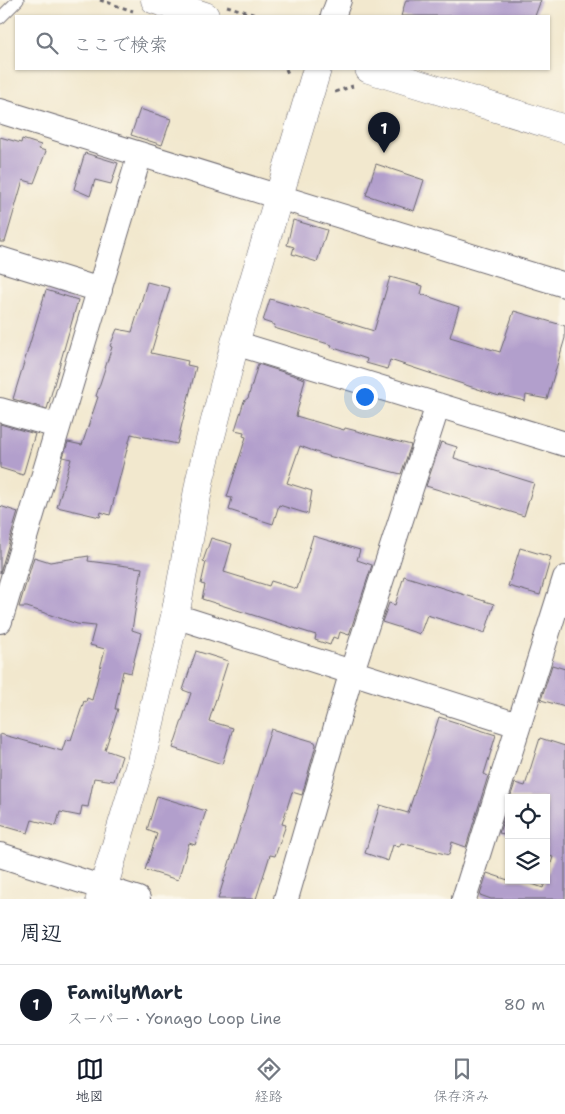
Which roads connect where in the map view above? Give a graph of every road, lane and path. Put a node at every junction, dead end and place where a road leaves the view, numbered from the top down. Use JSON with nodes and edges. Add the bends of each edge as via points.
{"nodes":[{"id":1,"x":18,"y":0,"type":"edge"},
{"id":2,"x":100,"y":0,"type":"edge"},
{"id":3,"x":338,"y":0,"type":"edge"},
{"id":4,"x":149,"y":7,"type":"edge"},
{"id":5,"x":215,"y":11,"type":"edge"},
{"id":6,"x":250,"y":15,"type":"edge"},
{"id":7,"x":333,"y":15,"type":"edge"},
{"id":8,"x":0,"y":18,"type":"edge"},
{"id":9,"x":317,"y":70,"type":"edge"},
{"id":10,"x":363,"y":77,"type":"edge"},
{"id":11,"x":332,"y":95,"type":"dead end"},
{"id":12,"x":0,"y":111,"type":"edge"},
{"id":13,"x":565,"y":129,"type":"edge"},
{"id":14,"x":140,"y":154,"type":"junction"},
{"id":15,"x":279,"y":196,"type":"junction"},
{"id":16,"x":0,"y":259,"type":"edge"},
{"id":17,"x":565,"y":285,"type":"edge"},
{"id":18,"x":100,"y":290,"type":"junction"},
{"id":19,"x":235,"y":343,"type":"junction"},
{"id":20,"x":438,"y":405,"type":"junction"},
{"id":21,"x":0,"y":410,"type":"edge"},
{"id":22,"x":57,"y":426,"type":"junction"},
{"id":23,"x":565,"y":444,"type":"edge"},
{"id":24,"x":565,"y":578,"type":"edge"},
{"id":25,"x":175,"y":616,"type":"junction"},
{"id":26,"x":0,"y":621,"type":"edge"},
{"id":27,"x":352,"y":671,"type":"junction"},
{"id":28,"x":518,"y":726,"type":"junction"},
{"id":29,"x":0,"y":855,"type":"edge"},
{"id":30,"x":102,"y":894,"type":"edge"},
{"id":31,"x":138,"y":899,"type":"edge"},
{"id":32,"x":286,"y":899,"type":"edge"},
{"id":33,"x":464,"y":899,"type":"edge"}],
"edges":[{"from":1,"to":8,"type":"lane"},
{"from":2,"to":4,"type":"path"},
{"from":3,"to":7,"type":"street"},
{"from":4,"to":5,"type":"street"},
{"from":5,"to":6,"type":"path"},
{"from":9,"to":15,"type":"street"},
{"from":10,"to":11,"type":"path"},
{"from":10,"to":13,"type":"street"},
{"from":12,"to":14,"type":"street"},
{"from":14,"to":15,"type":"street"},
{"from":14,"to":18,"type":"street"},
{"from":15,"to":17,"type":"street"},
{"from":15,"to":19,"type":"street"},
{"from":16,"to":18,"type":"street"},
{"from":18,"to":22,"type":"street"},
{"from":19,"to":20,"type":"street"},
{"from":19,"to":25,"type":"street","via":[[200,479]]},
{"from":20,"to":23,"type":"street"},
{"from":20,"to":27,"type":"street"},
{"from":21,"to":22,"type":"street"},
{"from":22,"to":26,"type":"street"},
{"from":24,"to":28,"type":"street"},
{"from":25,"to":27,"type":"street"},
{"from":25,"to":30,"type":"street","via":[[141,760]]},
{"from":27,"to":28,"type":"street"},
{"from":27,"to":32,"type":"street"},
{"from":28,"to":33,"type":"street"},
{"from":29,"to":30,"type":"street"},
{"from":30,"to":31,"type":"street"}]}
